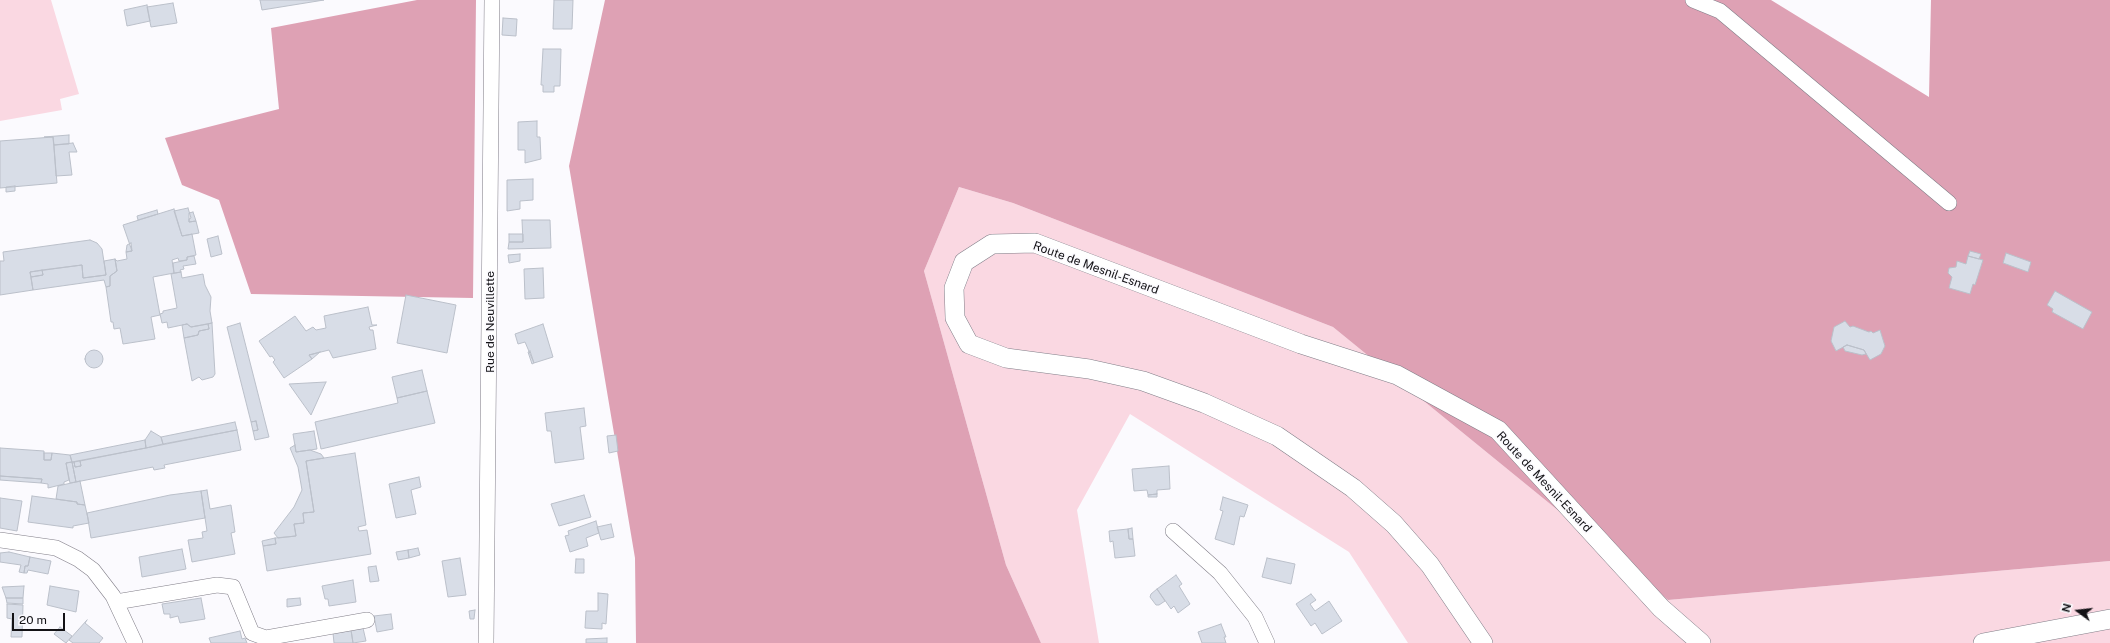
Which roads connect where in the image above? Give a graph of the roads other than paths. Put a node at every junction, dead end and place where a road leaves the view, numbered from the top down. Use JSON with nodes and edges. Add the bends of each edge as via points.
{"nodes":[{"id":1,"x":492,"y":0,"type":"edge"},
{"id":2,"x":1693,"y":0,"type":"edge"},
{"id":3,"x":1949,"y":203,"type":"dead end"},
{"id":4,"x":1173,"y":531,"type":"dead end"},
{"id":5,"x":0,"y":540,"type":"edge"},
{"id":6,"x":116,"y":602,"type":"junction"},
{"id":7,"x":2110,"y":619,"type":"edge"},
{"id":8,"x":367,"y":620,"type":"dead end"},
{"id":9,"x":135,"y":643,"type":"edge"},
{"id":10,"x":486,"y":643,"type":"edge"},
{"id":11,"x":1267,"y":643,"type":"edge"},
{"id":12,"x":1483,"y":643,"type":"edge"},
{"id":13,"x":1701,"y":643,"type":"edge"},
{"id":14,"x":1983,"y":643,"type":"edge"}],
"edges":[{"from":1,"to":10,"type":"street","name":"Rue de Neuvillette"},
{"from":2,"to":3,"type":"street","via":[[1720,11]]},
{"from":4,"to":11,"type":"street","via":[[1220,573],[1255,617]]},
{"from":5,"to":6,"type":"street","via":[[56,548],[78,558],[93,570]]},
{"from":6,"to":8,"type":"street","via":[[217,584],[233,586],[252,633],[266,638]]},
{"from":6,"to":9,"type":"street"},
{"from":7,"to":14,"type":"street"},
{"from":12,"to":13,"type":"street","name":"Route de Mesnil-Esnard","via":[[1430,565],[1394,524],[1353,488],[1277,436],[1204,403],[1143,381],[1089,369],[1006,358],[969,344],[955,318],[954,288],[964,262],[992,244],[1035,243],[1302,344],[1397,374],[1498,430],[1661,608]]}]}
